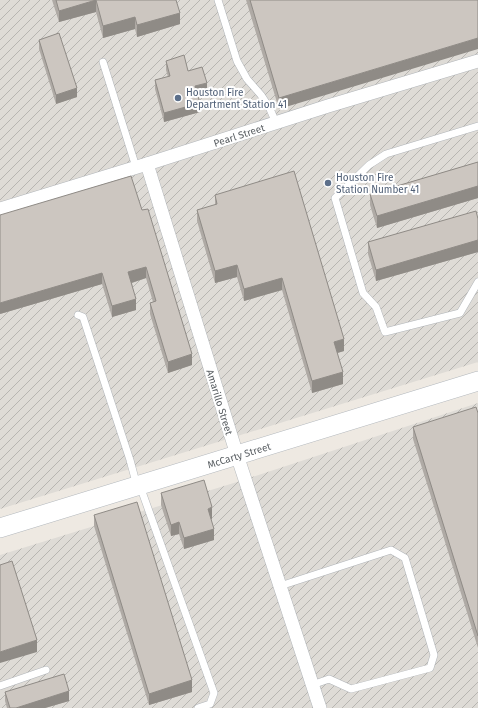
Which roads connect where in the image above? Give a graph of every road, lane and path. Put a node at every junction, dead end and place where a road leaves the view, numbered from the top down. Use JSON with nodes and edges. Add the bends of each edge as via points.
{"nodes":[{"id":1,"x":218,"y":0,"type":"edge"},
{"id":2,"x":478,"y":61,"type":"edge"},
{"id":3,"x":104,"y":62,"type":"dead end"},
{"id":4,"x":276,"y":123,"type":"junction"},
{"id":5,"x":478,"y":126,"type":"edge"},
{"id":6,"x":142,"y":166,"type":"junction"},
{"id":7,"x":0,"y":209,"type":"edge"},
{"id":8,"x":478,"y":282,"type":"edge"},
{"id":9,"x":78,"y":315,"type":"dead end"},
{"id":10,"x":478,"y":381,"type":"edge"},
{"id":11,"x":237,"y":455,"type":"junction"},
{"id":12,"x":138,"y":486,"type":"junction"},
{"id":13,"x":0,"y":528,"type":"edge"},
{"id":14,"x":280,"y":586,"type":"junction"},
{"id":15,"x":46,"y":670,"type":"dead end"},
{"id":16,"x":312,"y":685,"type":"junction"},
{"id":17,"x":0,"y":686,"type":"edge"},
{"id":18,"x":198,"y":708,"type":"edge"},
{"id":19,"x":320,"y":708,"type":"edge"}],
"edges":[{"from":1,"to":4,"type":"lane","via":[[237,61],[270,109]]},
{"from":2,"to":4,"type":"street","name":"Pearl Street"},
{"from":3,"to":6,"type":"lane"},
{"from":4,"to":6,"type":"street","name":"Pearl Street"},
{"from":5,"to":8,"type":"lane","via":[[386,154],[369,165],[335,198],[363,293],[376,307],[385,332],[460,313]]},
{"from":6,"to":7,"type":"street","name":"Pearl Street"},
{"from":6,"to":11,"type":"street","name":"Amarillo Street"},
{"from":9,"to":12,"type":"lane","via":[[83,317]]},
{"from":10,"to":11,"type":"main road","name":"McCarty Street"},
{"from":11,"to":12,"type":"main road","name":"McCarty Street"},
{"from":11,"to":14,"type":"street","name":"Amarillo Street"},
{"from":12,"to":13,"type":"main road","name":"McCarty Street"},
{"from":12,"to":18,"type":"lane","via":[[214,692],[210,704]]},
{"from":14,"to":16,"type":"street","name":"Amarillo Street"},
{"from":14,"to":16,"type":"lane","via":[[391,550],[405,558],[434,655],[430,668],[351,689],[329,679]]},
{"from":15,"to":17,"type":"lane"},
{"from":16,"to":19,"type":"street","name":"Amarillo Street"}]}
